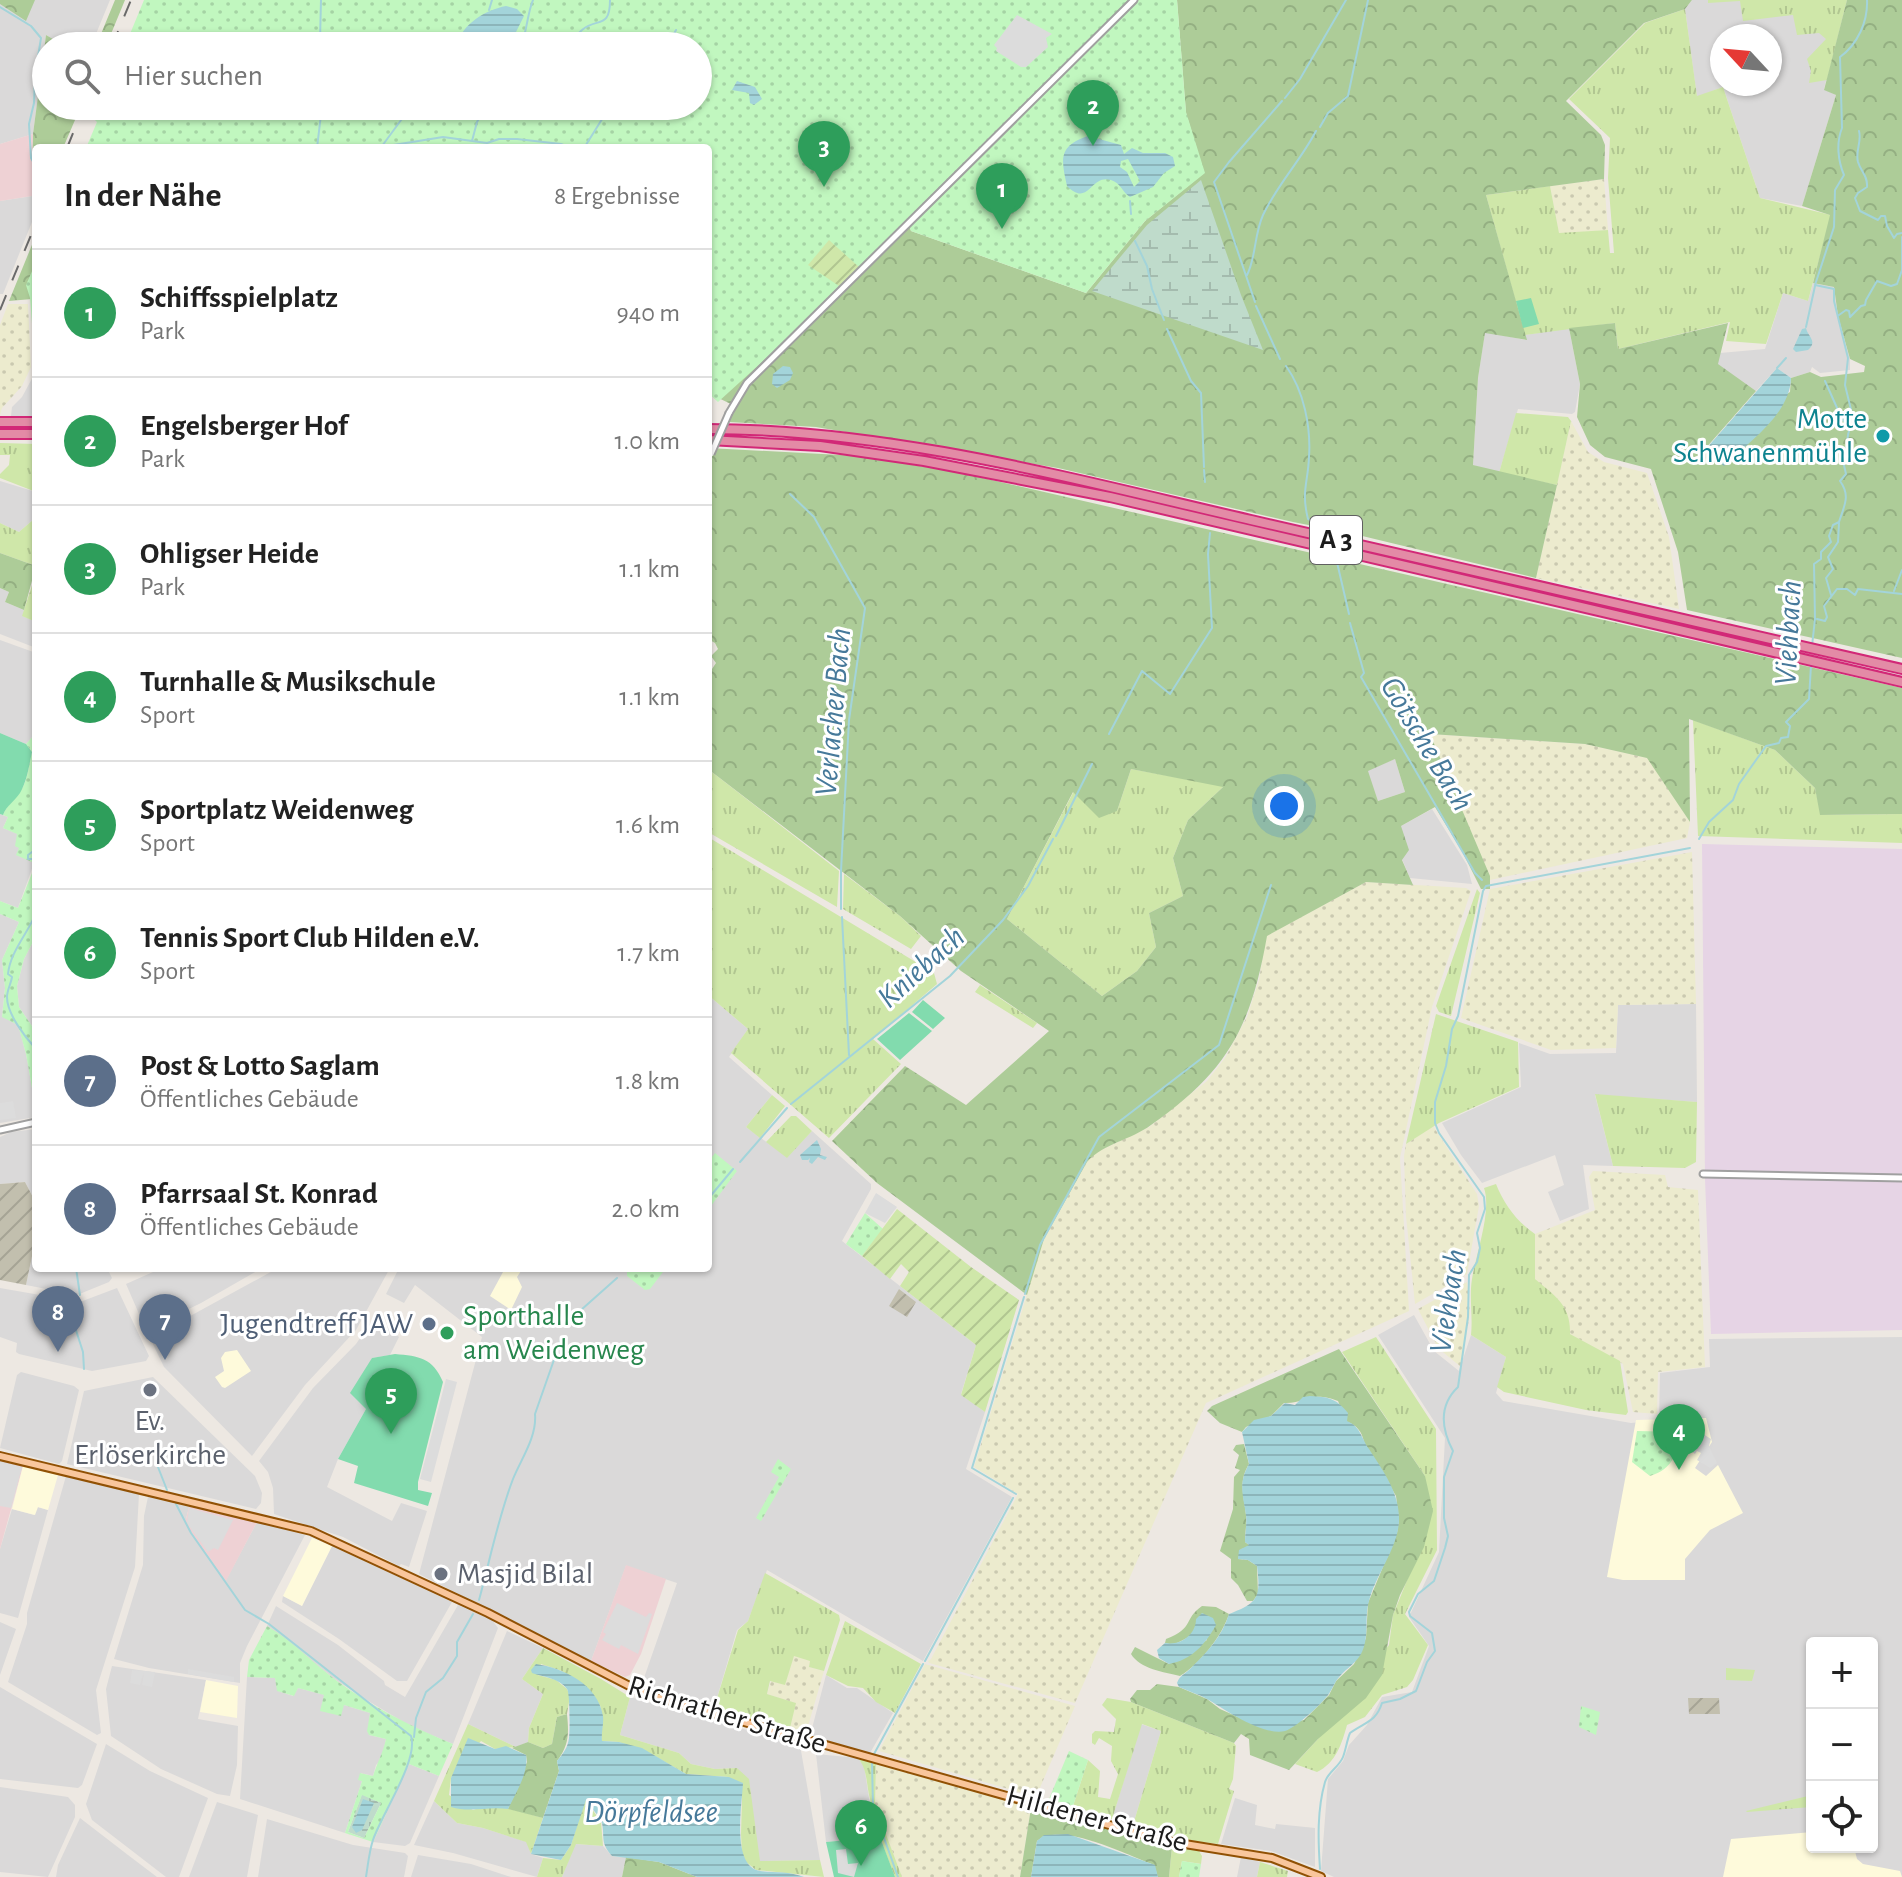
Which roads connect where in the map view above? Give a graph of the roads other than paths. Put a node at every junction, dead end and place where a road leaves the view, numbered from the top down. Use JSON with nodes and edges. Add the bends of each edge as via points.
{"nodes":[{"id":1,"x":1134,"y":0,"type":"edge"},
{"id":2,"x":0,"y":422,"type":"edge"},
{"id":3,"x":32,"y":422,"type":"edge"},
{"id":4,"x":712,"y":426,"type":"edge"},
{"id":5,"x":0,"y":434,"type":"edge"},
{"id":6,"x":32,"y":434,"type":"edge"},
{"id":7,"x":712,"y":440,"type":"edge"},
{"id":8,"x":712,"y":452,"type":"edge"},
{"id":9,"x":1902,"y":669,"type":"edge"},
{"id":10,"x":1902,"y":682,"type":"edge"},
{"id":11,"x":32,"y":1123,"type":"edge"},
{"id":12,"x":0,"y":1130,"type":"edge"},
{"id":13,"x":1703,"y":1174,"type":"dead end"},
{"id":14,"x":1902,"y":1178,"type":"edge"},
{"id":15,"x":0,"y":1456,"type":"edge"},
{"id":16,"x":873,"y":1758,"type":"joint"},
{"id":17,"x":1321,"y":1877,"type":"edge"}],
"edges":[{"from":1,"to":8,"type":"street","bridge":true,"via":[[758,372],[739,394]]},
{"from":2,"to":3,"type":"highway"},
{"from":4,"to":9,"type":"highway","number":"A 3","via":[[926,449]]},
{"from":5,"to":6,"type":"highway"},
{"from":7,"to":10,"type":"highway","number":"A 3","via":[[820,446],[1110,497]]},
{"from":11,"to":12,"type":"street"},
{"from":13,"to":14,"type":"street"},
{"from":15,"to":16,"type":"main road","name":"Richrather Straße","via":[[311,1531],[645,1694]]},
{"from":16,"to":17,"type":"main road","name":"Hildener Straße","via":[[1166,1841],[1272,1858]]}]}
